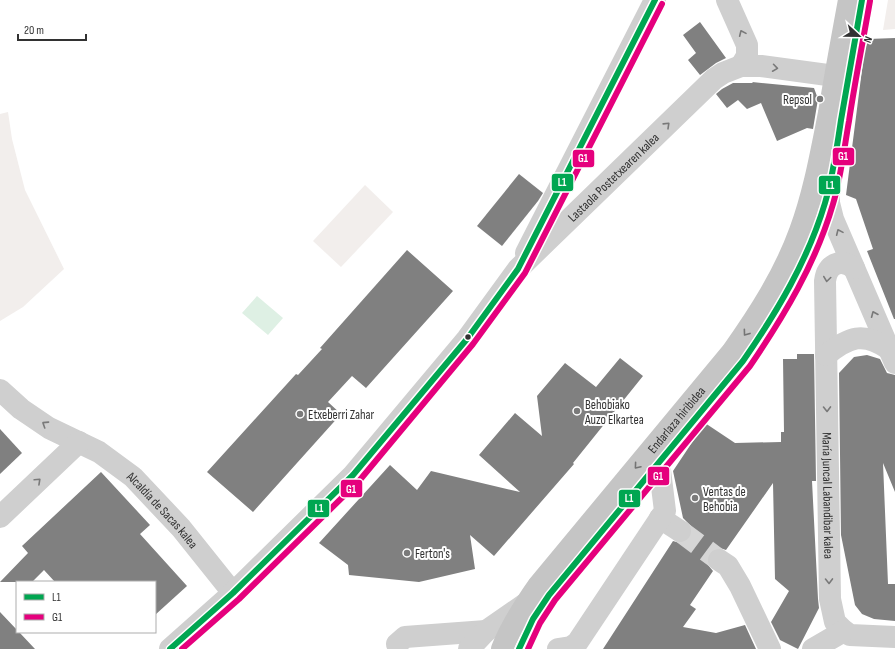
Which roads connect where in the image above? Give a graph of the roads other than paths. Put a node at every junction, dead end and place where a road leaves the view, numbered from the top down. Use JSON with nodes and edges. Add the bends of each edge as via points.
{"nodes":[{"id":1,"x":655,"y":0,"type":"edge"},
{"id":2,"x":727,"y":0,"type":"edge"},
{"id":3,"x":849,"y":0,"type":"edge"},
{"id":4,"x":862,"y":0,"type":"edge"},
{"id":5,"x":741,"y":66,"type":"junction"},
{"id":6,"x":835,"y":76,"type":"junction"},
{"id":7,"x":829,"y":187,"type":"junction"},
{"id":8,"x":792,"y":267,"type":"junction"},
{"id":9,"x":854,"y":268,"type":"junction"},
{"id":10,"x":518,"y":269,"type":"junction"},
{"id":11,"x":826,"y":355,"type":"junction"},
{"id":12,"x":892,"y":356,"type":"edge"},
{"id":13,"x":0,"y":390,"type":"edge"},
{"id":14,"x":79,"y":442,"type":"junction"},
{"id":15,"x":659,"y":462,"type":"junction"},
{"id":16,"x":5,"y":512,"type":"edge"},
{"id":17,"x":660,"y":518,"type":"junction"},
{"id":18,"x":680,"y":531,"type":"tunnel mouth"},
{"id":19,"x":720,"y":560,"type":"tunnel mouth"},
{"id":20,"x":233,"y":593,"type":"junction"},
{"id":21,"x":525,"y":604,"type":"junction"},
{"id":22,"x":486,"y":631,"type":"junction"},
{"id":23,"x":844,"y":632,"type":"junction"},
{"id":24,"x":895,"y":636,"type":"edge"},
{"id":25,"x":416,"y":643,"type":"edge"},
{"id":26,"x":574,"y":647,"type":"edge"},
{"id":27,"x":170,"y":649,"type":"edge"},
{"id":28,"x":468,"y":649,"type":"edge"},
{"id":29,"x":502,"y":649,"type":"edge"},
{"id":30,"x":519,"y":649,"type":"edge"},
{"id":31,"x":770,"y":649,"type":"edge"},
{"id":32,"x":812,"y":649,"type":"edge"}],
"edges":[{"from":1,"to":10,"type":"street"},
{"from":5,"to":2,"type":"street","one_way":true,"via":[[747,56],[747,45]]},
{"from":3,"to":6,"type":"main road"},
{"from":4,"to":7,"type":"main road"},
{"from":5,"to":6,"type":"street","name":"Lastaola Postetxearen kalea","one_way":true,"via":[[761,66]]},
{"from":10,"to":5,"type":"street","name":"Lastaola Postetxearen kalea","one_way":true,"via":[[714,79]]},
{"from":6,"to":8,"type":"main road","via":[[819,166]]},
{"from":7,"to":8,"type":"main road","via":[[813,237]]},
{"from":9,"to":7,"type":"street","one_way":true,"via":[[833,219]]},
{"from":8,"to":15,"type":"main road","name":"Endarlaza hiribidea","via":[[782,302],[764,332]]},
{"from":8,"to":21,"type":"main road","name":"Endarlaza hiribidea","one_way":true,"via":[[732,352]]},
{"from":9,"to":11,"type":"street","name":"María Juncal Labandibar kalea","one_way":true,"via":[[849,264],[835,264],[826,274]]},
{"from":12,"to":9,"type":"street","one_way":true},
{"from":10,"to":20,"type":"street","name":"Lastaola Postetxearen kalea","via":[[467,339],[353,475]]},
{"from":11,"to":12,"type":"street","via":[[848,340],[866,338],[881,344]]},
{"from":11,"to":23,"type":"street","name":"María Juncal Labandibar kalea","one_way":true,"via":[[830,599],[834,622]]},
{"from":14,"to":13,"type":"street","name":"Alcaldía de Sacas kalea","one_way":true,"via":[[49,428],[21,409]]},
{"from":16,"to":14,"type":"street","one_way":true},
{"from":14,"to":20,"type":"street","name":"Alcaldía de Sacas kalea","via":[[99,452],[134,477],[181,528]]},
{"from":15,"to":17,"type":"street","via":[[665,511]]},
{"from":15,"to":30,"type":"main road","name":"Endarlaza hiribidea","via":[[549,595]]},
{"from":17,"to":18,"type":"street"},
{"from":17,"to":26,"type":"street"},
{"from":19,"to":31,"type":"street","via":[[728,566],[740,586]]},
{"from":20,"to":27,"type":"street","name":"Lastaola Postetxearen kalea"},
{"from":21,"to":22,"type":"street"},
{"from":21,"to":29,"type":"main road","name":"Endarlaza hiribidea"},
{"from":22,"to":25,"type":"street"},
{"from":22,"to":28,"type":"street"},
{"from":23,"to":24,"type":"street","via":[[850,635]]},
{"from":23,"to":32,"type":"street"}]}
